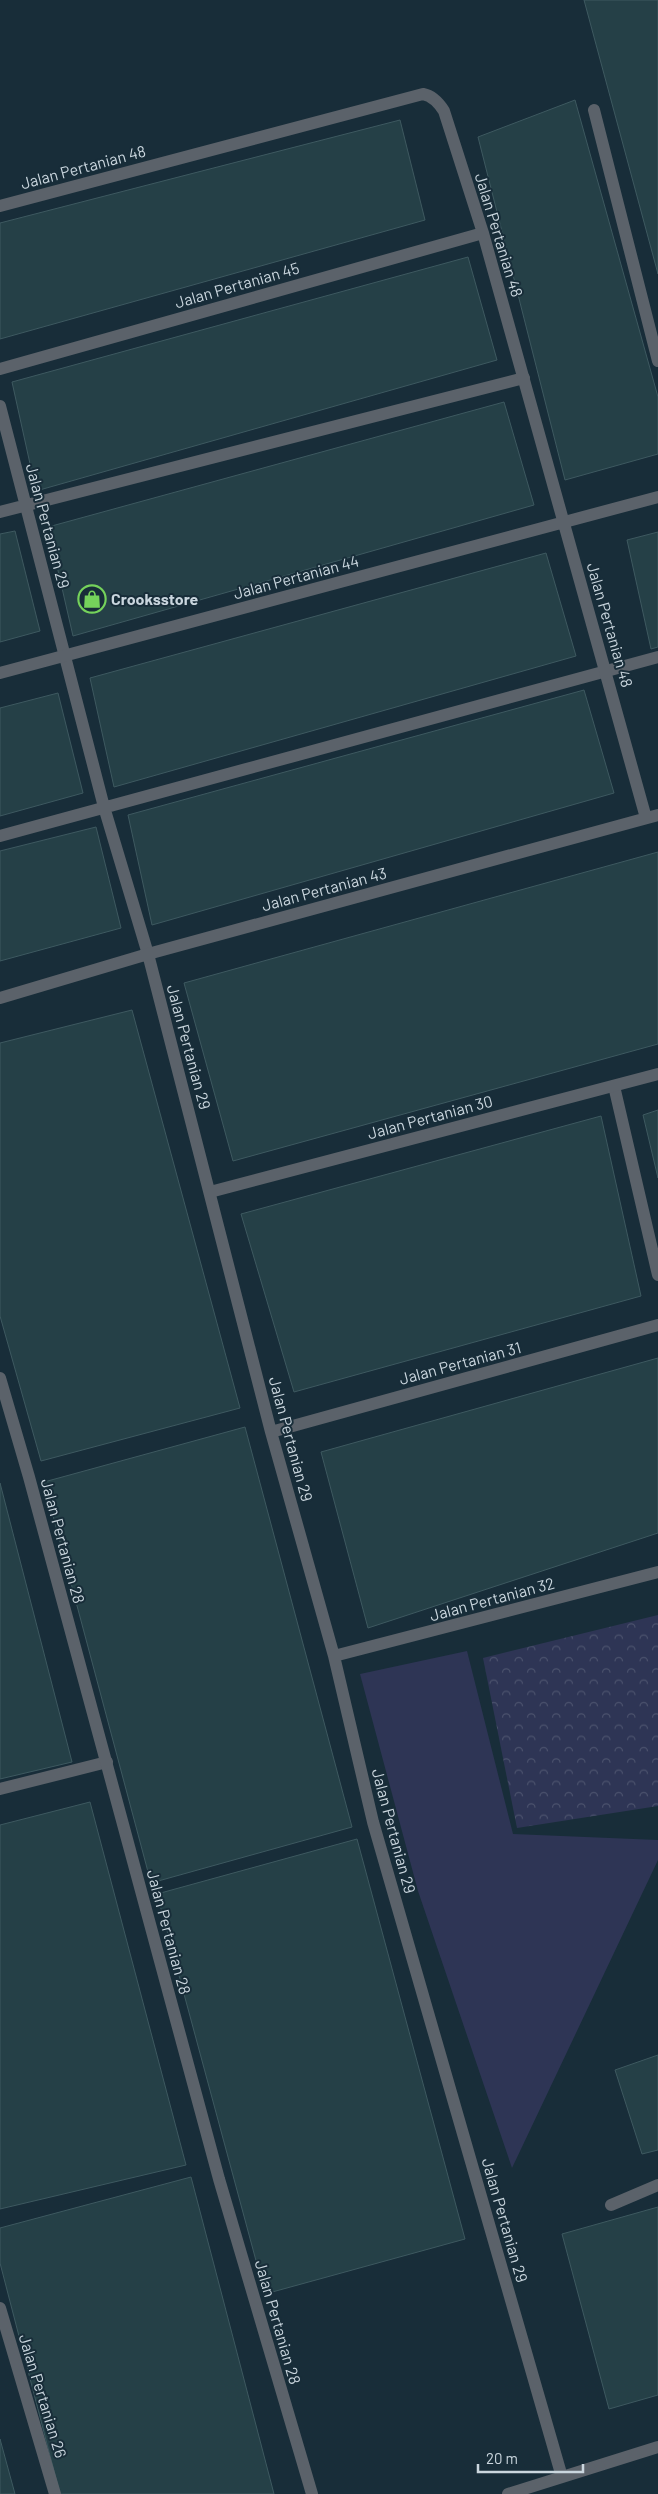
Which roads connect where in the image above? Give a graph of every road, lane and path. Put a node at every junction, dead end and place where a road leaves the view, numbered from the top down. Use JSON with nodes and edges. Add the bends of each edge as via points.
{"nodes":[{"id":1,"x":594,"y":110,"type":"dead end"},
{"id":2,"x":0,"y":206,"type":"edge"},
{"id":3,"x":483,"y":232,"type":"junction"},
{"id":4,"x":658,"y":361,"type":"edge"},
{"id":5,"x":0,"y":369,"type":"edge"},
{"id":6,"x":524,"y":378,"type":"junction"},
{"id":7,"x":0,"y":406,"type":"edge"},
{"id":8,"x":658,"y":498,"type":"edge"},
{"id":9,"x":26,"y":505,"type":"junction"},
{"id":10,"x":0,"y":512,"type":"edge"},
{"id":11,"x":563,"y":521,"type":"junction"},
{"id":12,"x":65,"y":656,"type":"junction"},
{"id":13,"x":658,"y":657,"type":"edge"},
{"id":14,"x":606,"y":670,"type":"junction"},
{"id":15,"x":0,"y":673,"type":"edge"},
{"id":16,"x":104,"y":807,"type":"junction"},
{"id":17,"x":652,"y":816,"type":"edge"},
{"id":18,"x":0,"y":836,"type":"edge"},
{"id":19,"x":148,"y":954,"type":"junction"},
{"id":20,"x":0,"y":998,"type":"edge"},
{"id":21,"x":658,"y":1074,"type":"edge"},
{"id":22,"x":614,"y":1086,"type":"junction"},
{"id":23,"x":210,"y":1192,"type":"junction"},
{"id":24,"x":658,"y":1275,"type":"edge"},
{"id":25,"x":658,"y":1325,"type":"edge"},
{"id":26,"x":0,"y":1378,"type":"edge"},
{"id":27,"x":271,"y":1432,"type":"junction"},
{"id":28,"x":658,"y":1572,"type":"edge"},
{"id":29,"x":334,"y":1656,"type":"junction"},
{"id":30,"x":107,"y":1762,"type":"junction"},
{"id":31,"x":0,"y":1789,"type":"edge"},
{"id":32,"x":658,"y":2185,"type":"edge"},
{"id":33,"x":611,"y":2205,"type":"dead end"},
{"id":34,"x":0,"y":2308,"type":"edge"},
{"id":35,"x":658,"y":2447,"type":"edge"},
{"id":36,"x":562,"y":2477,"type":"junction"},
{"id":37,"x":55,"y":2494,"type":"edge"},
{"id":38,"x":312,"y":2494,"type":"edge"},
{"id":39,"x":508,"y":2494,"type":"edge"}],
"edges":[{"from":1,"to":4,"type":"street"},
{"from":2,"to":3,"type":"street","name":"Jalan Pertanian 48","via":[[423,94],[430,96],[444,111]]},
{"from":3,"to":5,"type":"street","name":"Jalan Pertanian 45"},
{"from":3,"to":6,"type":"street","name":"Jalan Pertanian 48"},
{"from":6,"to":9,"type":"street"},
{"from":6,"to":11,"type":"street","name":"Jalan Pertanian 48"},
{"from":7,"to":9,"type":"street","name":"Jalan Pertanian 29"},
{"from":8,"to":11,"type":"street","name":"Jalan Pertanian 44"},
{"from":9,"to":10,"type":"street"},
{"from":9,"to":12,"type":"street","name":"Jalan Pertanian 29"},
{"from":11,"to":12,"type":"street","name":"Jalan Pertanian 44"},
{"from":11,"to":14,"type":"street","name":"Jalan Pertanian 48"},
{"from":12,"to":15,"type":"street","name":"Jalan Pertanian 44"},
{"from":12,"to":16,"type":"street","name":"Jalan Pertanian 29"},
{"from":13,"to":14,"type":"street"},
{"from":14,"to":16,"type":"street"},
{"from":14,"to":17,"type":"street","name":"Jalan Pertanian 48"},
{"from":16,"to":18,"type":"street"},
{"from":16,"to":19,"type":"street","name":"Jalan Pertanian 29"},
{"from":17,"to":19,"type":"street","name":"Jalan Pertanian 43"},
{"from":19,"to":20,"type":"street","name":"Jalan Pertanian 43"},
{"from":19,"to":23,"type":"street","name":"Jalan Pertanian 29"},
{"from":21,"to":22,"type":"street","name":"Jalan Pertanian 30"},
{"from":22,"to":23,"type":"street","name":"Jalan Pertanian 30"},
{"from":22,"to":24,"type":"street"},
{"from":23,"to":27,"type":"street","name":"Jalan Pertanian 29"},
{"from":25,"to":27,"type":"street","name":"Jalan Pertanian 31"},
{"from":26,"to":30,"type":"street","name":"Jalan Pertanian 28"},
{"from":27,"to":29,"type":"street","name":"Jalan Pertanian 29"},
{"from":28,"to":29,"type":"street","name":"Jalan Pertanian 32"},
{"from":29,"to":36,"type":"street","name":"Jalan Pertanian 29","via":[[373,1822]]},
{"from":30,"to":31,"type":"street"},
{"from":30,"to":38,"type":"street","name":"Jalan Pertanian 28","via":[[219,2179]]},
{"from":32,"to":33,"type":"street"},
{"from":34,"to":37,"type":"street","name":"Jalan Pertanian 26"},
{"from":35,"to":36,"type":"street"},
{"from":36,"to":39,"type":"street"}]}
